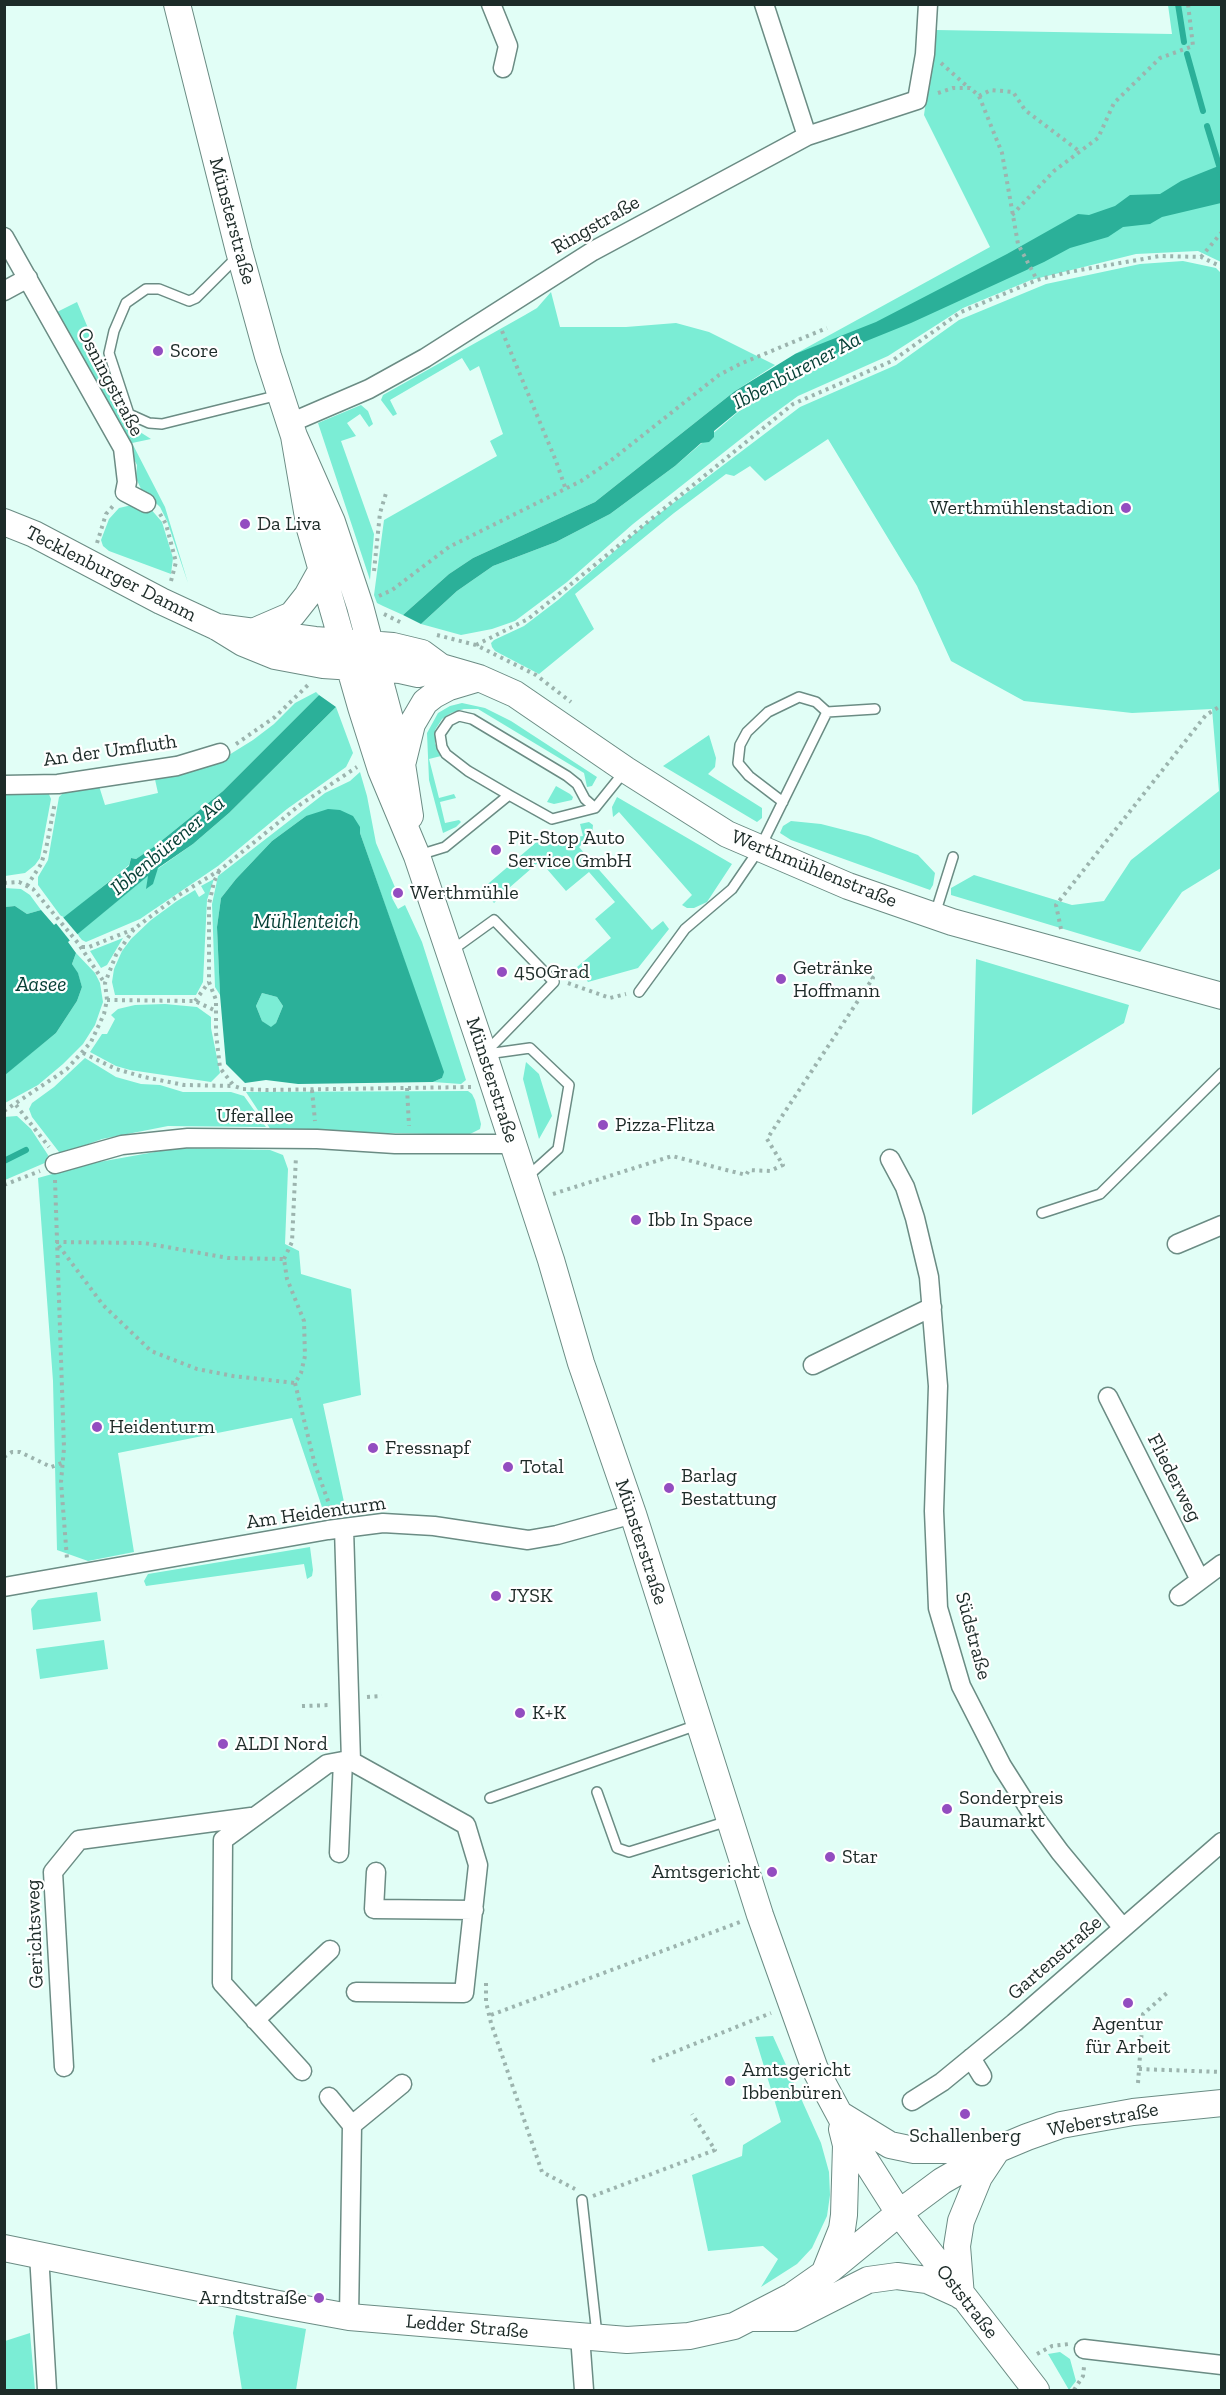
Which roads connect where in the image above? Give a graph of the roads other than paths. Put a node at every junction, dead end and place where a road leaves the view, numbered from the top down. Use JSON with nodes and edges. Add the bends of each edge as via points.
{"nodes":[{"id":1,"x":177,"y":4,"type":"edge"},
{"id":2,"x":491,"y":4,"type":"edge"},
{"id":3,"x":764,"y":4,"type":"edge"},
{"id":4,"x":928,"y":4,"type":"edge"},
{"id":5,"x":503,"y":68,"type":"dead end"},
{"id":6,"x":807,"y":136,"type":"junction"},
{"id":7,"x":4,"y":237,"type":"edge"},
{"id":8,"x":240,"y":254,"type":"junction"},
{"id":9,"x":28,"y":278,"type":"junction"},
{"id":10,"x":4,"y":291,"type":"edge"},
{"id":11,"x":281,"y":395,"type":"junction"},
{"id":12,"x":292,"y":430,"type":"junction"},
{"id":13,"x":146,"y":502,"type":"road end"},
{"id":14,"x":4,"y":522,"type":"edge"},
{"id":15,"x":322,"y":569,"type":"junction"},
{"id":16,"x":217,"y":627,"type":"junction"},
{"id":17,"x":255,"y":631,"type":"junction"},
{"id":18,"x":342,"y":642,"type":"junction"},
{"id":19,"x":374,"y":657,"type":"junction"},
{"id":20,"x":349,"y":667,"type":"junction"},
{"id":21,"x":479,"y":678,"type":"junction"},
{"id":22,"x":875,"y":709,"type":"dead end"},
{"id":23,"x":827,"y":712,"type":"junction"},
{"id":24,"x":220,"y":753,"type":"road end"},
{"id":25,"x":402,"y":764,"type":"junction"},
{"id":26,"x":626,"y":770,"type":"junction"},
{"id":27,"x":4,"y":785,"type":"edge"},
{"id":28,"x":509,"y":795,"type":"junction"},
{"id":29,"x":783,"y":802,"type":"junction"},
{"id":30,"x":595,"y":808,"type":"junction"},
{"id":31,"x":760,"y":848,"type":"junction"},
{"id":32,"x":417,"y":856,"type":"junction"},
{"id":33,"x":953,"y":857,"type":"dead end"},
{"id":34,"x":934,"y":916,"type":"junction"},
{"id":35,"x":449,"y":953,"type":"junction"},
{"id":36,"x":639,"y":992,"type":"road end"},
{"id":37,"x":1221,"y":996,"type":"edge"},
{"id":38,"x":484,"y":1055,"type":"junction"},
{"id":39,"x":1221,"y":1073,"type":"edge"},
{"id":40,"x":512,"y":1144,"type":"junction"},
{"id":41,"x":890,"y":1159,"type":"dead end"},
{"id":42,"x":55,"y":1164,"type":"road end"},
{"id":43,"x":528,"y":1190,"type":"junction"},
{"id":44,"x":1042,"y":1213,"type":"dead end"},
{"id":45,"x":1221,"y":1225,"type":"edge"},
{"id":46,"x":1177,"y":1244,"type":"dead end"},
{"id":47,"x":933,"y":1307,"type":"junction"},
{"id":48,"x":813,"y":1365,"type":"dead end"},
{"id":49,"x":1108,"y":1396,"type":"dead end"},
{"id":50,"x":633,"y":1514,"type":"junction"},
{"id":51,"x":344,"y":1528,"type":"junction"},
{"id":52,"x":1221,"y":1564,"type":"edge"},
{"id":53,"x":1200,"y":1580,"type":"junction"},
{"id":54,"x":4,"y":1587,"type":"edge"},
{"id":55,"x":1179,"y":1596,"type":"dead end"},
{"id":56,"x":699,"y":1725,"type":"junction"},
{"id":57,"x":347,"y":1761,"type":"junction"},
{"id":58,"x":597,"y":1792,"type":"dead end"},
{"id":59,"x":490,"y":1798,"type":"dead end"},
{"id":60,"x":253,"y":1816,"type":"junction"},
{"id":61,"x":730,"y":1821,"type":"junction"},
{"id":62,"x":1221,"y":1842,"type":"edge"},
{"id":63,"x":339,"y":1853,"type":"dead end"},
{"id":64,"x":375,"y":1872,"type":"dead end"},
{"id":65,"x":474,"y":1910,"type":"junction"},
{"id":66,"x":1123,"y":1928,"type":"junction"},
{"id":67,"x":330,"y":1950,"type":"dead end"},
{"id":68,"x":356,"y":1992,"type":"dead end"},
{"id":69,"x":255,"y":2020,"type":"junction"},
{"id":70,"x":971,"y":2058,"type":"junction"},
{"id":71,"x":64,"y":2067,"type":"dead end"},
{"id":72,"x":302,"y":2072,"type":"dead end"},
{"id":73,"x":982,"y":2076,"type":"dead end"},
{"id":74,"x":402,"y":2085,"type":"dead end"},
{"id":75,"x":329,"y":2097,"type":"dead end"},
{"id":76,"x":912,"y":2101,"type":"dead end"},
{"id":77,"x":1221,"y":2103,"type":"edge"},
{"id":78,"x":838,"y":2114,"type":"junction"},
{"id":79,"x":352,"y":2125,"type":"junction"},
{"id":80,"x":996,"y":2150,"type":"junction"},
{"id":81,"x":582,"y":2200,"type":"road end"},
{"id":82,"x":899,"y":2213,"type":"junction"},
{"id":83,"x":4,"y":2248,"type":"edge"},
{"id":84,"x":39,"y":2254,"type":"junction"},
{"id":85,"x":824,"y":2274,"type":"junction"},
{"id":86,"x":961,"y":2296,"type":"junction"},
{"id":87,"x":349,"y":2317,"type":"junction"},
{"id":88,"x":752,"y":2318,"type":"junction"},
{"id":89,"x":588,"y":2337,"type":"junction"},
{"id":90,"x":1084,"y":2349,"type":"road end"},
{"id":91,"x":1221,"y":2365,"type":"edge"},
{"id":92,"x":47,"y":2391,"type":"edge"},
{"id":93,"x":584,"y":2391,"type":"edge"},
{"id":94,"x":1036,"y":2391,"type":"edge"}],
"edges":[{"from":1,"to":8,"type":"main road","name":"Münsterstraße"},
{"from":2,"to":5,"type":"street","via":[[508,46]]},
{"from":3,"to":6,"type":"street"},
{"from":4,"to":6,"type":"street","name":"Ringstraße","via":[[917,100]]},
{"from":6,"to":12,"type":"street","name":"Ringstraße","via":[[601,246],[425,358]]},
{"from":7,"to":9,"type":"street","name":"Osningstraße"},
{"from":8,"to":11,"type":"main road","name":"Münsterstraße"},
{"from":8,"to":11,"type":"lane","via":[[189,301],[159,289],[146,289],[135,296],[126,303],[109,352],[129,414],[149,423]]},
{"from":9,"to":10,"type":"street"},
{"from":9,"to":13,"type":"street","name":"Osningstraße","via":[[123,448],[125,492]]},
{"from":11,"to":12,"type":"main road","name":"Münsterstraße"},
{"from":12,"to":15,"type":"main road","name":"Münsterstraße","via":[[310,530]]},
{"from":12,"to":19,"type":"main road","name":"Münsterstraße","via":[[332,522]]},
{"from":14,"to":16,"type":"main road","name":"Tecklenburger Damm"},
{"from":15,"to":17,"type":"main road","via":[[308,596],[292,615]]},
{"from":15,"to":18,"type":"main road","name":"Münsterstraße"},
{"from":16,"to":17,"type":"main road","name":"Tecklenburger Damm"},
{"from":16,"to":20,"type":"main road","name":"Tecklenburger Damm","via":[[275,656]]},
{"from":17,"to":18,"type":"main road","name":"Tecklenburger Damm"},
{"from":18,"to":19,"type":"main road","name":"Werthmühlenstraße"},
{"from":18,"to":20,"type":"main road","name":"Münsterstraße"},
{"from":19,"to":20,"type":"main road","name":"Tecklenburger Damm"},
{"from":19,"to":21,"type":"main road","name":"Werthmühlenstraße","via":[[393,646],[422,653],[441,667]]},
{"from":19,"to":25,"type":"main road","name":"Münsterstraße"},
{"from":20,"to":32,"type":"main road","name":"Münsterstraße","via":[[381,770]]},
{"from":21,"to":25,"type":"main road","via":[[449,687],[425,702],[412,724]]},
{"from":21,"to":26,"type":"main road","name":"Werthmühlenstraße","via":[[514,694]]},
{"from":22,"to":23,"type":"lane"},
{"from":23,"to":29,"type":"lane"},
{"from":23,"to":29,"type":"lane","via":[[816,702],[799,697],[768,712],[747,732],[740,745],[738,763]]},
{"from":24,"to":27,"type":"street","name":"An der Umfluth","via":[[177,766],[58,784]]},
{"from":25,"to":32,"type":"main road","name":"Münsterstraße"},
{"from":26,"to":30,"type":"lane"},
{"from":26,"to":31,"type":"main road","name":"Werthmühlenstraße","via":[[728,834]]},
{"from":28,"to":30,"type":"lane","via":[[552,819]]},
{"from":28,"to":30,"type":"lane","via":[[450,759],[440,741],[445,726],[459,716],[472,719],[567,776]]},
{"from":28,"to":32,"type":"lane","via":[[445,847]]},
{"from":29,"to":31,"type":"lane"},
{"from":31,"to":34,"type":"main road","name":"Werthmühlenstraße","via":[[848,886]]},
{"from":31,"to":36,"type":"lane","via":[[732,889],[686,929]]},
{"from":32,"to":35,"type":"main road","name":"Münsterstraße"},
{"from":33,"to":34,"type":"lane"},
{"from":34,"to":37,"type":"main road","name":"Werthmühlenstraße"},
{"from":35,"to":38,"type":"main road","name":"Münsterstraße"},
{"from":35,"to":38,"type":"lane","via":[[494,920],[554,982]]},
{"from":38,"to":40,"type":"main road","name":"Münsterstraße"},
{"from":38,"to":43,"type":"lane","via":[[530,1048],[569,1085],[558,1149]]},
{"from":39,"to":44,"type":"lane","via":[[1100,1194]]},
{"from":40,"to":42,"type":"street","name":"Uferallee","via":[[155,1140]]},
{"from":40,"to":43,"type":"main road","name":"Münsterstraße"},
{"from":41,"to":47,"type":"street","name":"Südstraße","via":[[915,1218]]},
{"from":43,"to":50,"type":"main road","name":"Münsterstraße"},
{"from":45,"to":46,"type":"street"},
{"from":47,"to":48,"type":"street"},
{"from":47,"to":66,"type":"street","name":"Südstraße","via":[[938,1386],[934,1511],[938,1608],[961,1686],[1002,1766],[1035,1818]]},
{"from":49,"to":53,"type":"street","name":"Fliederweg"},
{"from":50,"to":51,"type":"street","name":"Am Heidenturm","via":[[528,1540],[434,1526],[383,1523]]},
{"from":50,"to":56,"type":"main road","name":"Münsterstraße"},
{"from":51,"to":54,"type":"street","name":"Am Heidenturm"},
{"from":51,"to":57,"type":"street"},
{"from":52,"to":53,"type":"street"},
{"from":53,"to":55,"type":"street"},
{"from":56,"to":59,"type":"lane"},
{"from":56,"to":61,"type":"main road","name":"Münsterstraße"},
{"from":57,"to":60,"type":"street","name":"Gerichtsweg","via":[[327,1764]]},
{"from":57,"to":63,"type":"street"},
{"from":57,"to":65,"type":"street","via":[[466,1825],[478,1865]]},
{"from":58,"to":61,"type":"lane","via":[[617,1848],[629,1852]]},
{"from":60,"to":69,"type":"street","name":"Gerichtsweg","via":[[223,1840],[222,1983]]},
{"from":60,"to":71,"type":"street","name":"Gerichtsweg","via":[[79,1840],[53,1872]]},
{"from":61,"to":78,"type":"main road","name":"Münsterstraße","via":[[815,2069]]},
{"from":62,"to":66,"type":"street","name":"Gartenstraße"},
{"from":64,"to":65,"type":"street","via":[[374,1909]]},
{"from":65,"to":68,"type":"street","via":[[464,1993]]},
{"from":66,"to":70,"type":"street","name":"Gartenstraße"},
{"from":67,"to":69,"type":"street"},
{"from":69,"to":72,"type":"street","name":"Gerichtsweg"},
{"from":70,"to":73,"type":"street"},
{"from":70,"to":76,"type":"street","name":"Gartenstraße"},
{"from":74,"to":79,"type":"street"},
{"from":75,"to":79,"type":"street"},
{"from":77,"to":80,"type":"main road","name":"Weberstraße","via":[[1133,2112],[1061,2126]]},
{"from":78,"to":80,"type":"main road","via":[[890,2145],[949,2152]]},
{"from":78,"to":82,"type":"main road","name":"Münsterstraße"},
{"from":78,"to":85,"type":"main road","via":[[846,2145],[846,2198],[842,2229]]},
{"from":79,"to":87,"type":"street"},
{"from":80,"to":82,"type":"main road","name":"Weberstraße","via":[[942,2181]]},
{"from":80,"to":86,"type":"main road","via":[[979,2177],[961,2221],[957,2246]]},
{"from":81,"to":89,"type":"lane"},
{"from":82,"to":85,"type":"main road","name":"Ledder Straße"},
{"from":82,"to":86,"type":"main road","name":"Oststraße"},
{"from":83,"to":84,"type":"main road","name":"Ledder Straße"},
{"from":84,"to":87,"type":"main road","name":"Ledder Straße"},
{"from":84,"to":92,"type":"street"},
{"from":85,"to":88,"type":"main road","name":"Ledder Straße"},
{"from":86,"to":88,"type":"main road","via":[[927,2280],[897,2276],[868,2280],[793,2319]]},
{"from":86,"to":94,"type":"main road","name":"Oststraße"},
{"from":87,"to":89,"type":"main road","name":"Ledder Straße"},
{"from":88,"to":89,"type":"main road","name":"Ledder Straße","via":[[689,2336],[639,2340]]},
{"from":89,"to":93,"type":"street"},
{"from":90,"to":91,"type":"street"}]}
